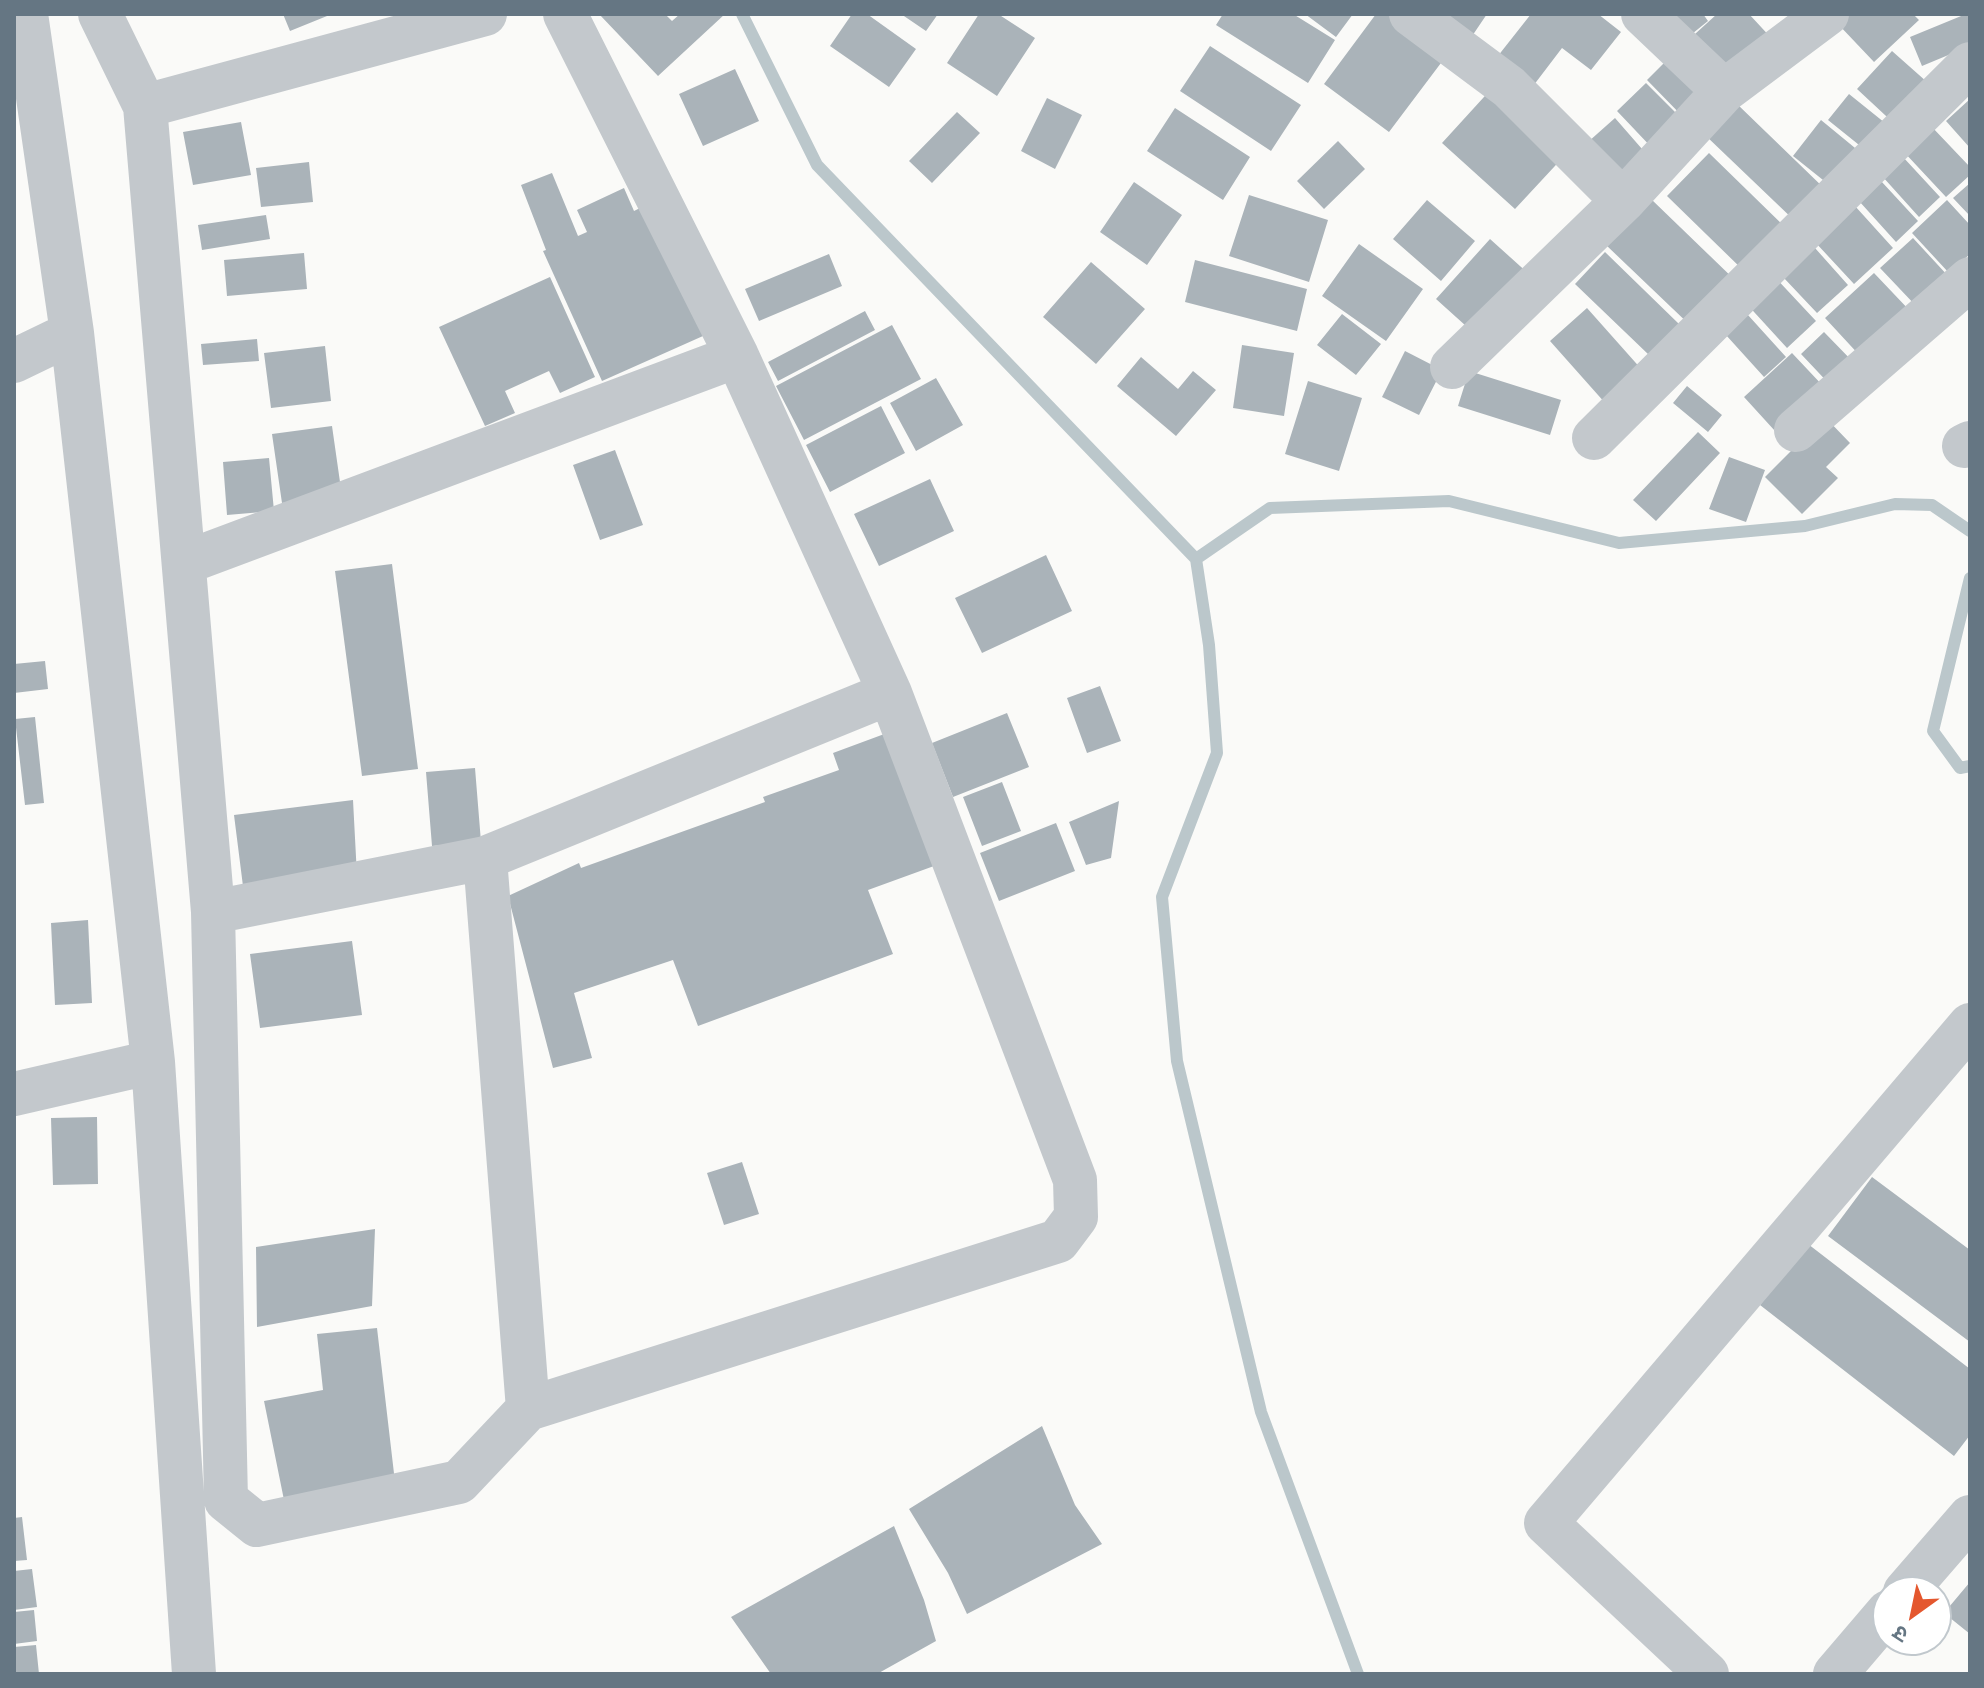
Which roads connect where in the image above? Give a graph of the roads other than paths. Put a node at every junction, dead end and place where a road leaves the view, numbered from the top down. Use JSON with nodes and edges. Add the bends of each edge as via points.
{"nodes":[{"id":1,"x":26,"y":14,"type":"edge"},
{"id":2,"x":100,"y":14,"type":"edge"},
{"id":3,"x":485,"y":14,"type":"edge"},
{"id":4,"x":565,"y":14,"type":"edge"},
{"id":5,"x":1411,"y":14,"type":"edge"},
{"id":6,"x":1643,"y":14,"type":"edge"},
{"id":7,"x":1827,"y":14,"type":"edge"},
{"id":8,"x":1970,"y":64,"type":"edge"},
{"id":9,"x":1724,"y":91,"type":"junction"},
{"id":10,"x":145,"y":106,"type":"junction"},
{"id":11,"x":1623,"y":201,"type":"junction"},
{"id":12,"x":1970,"y":279,"type":"edge"},
{"id":13,"x":72,"y":333,"type":"junction"},
{"id":14,"x":737,"y":356,"type":"junction"},
{"id":15,"x":14,"y":361,"type":"edge"},
{"id":16,"x":1452,"y":367,"type":"dead end"},
{"id":17,"x":1796,"y":430,"type":"dead end"},
{"id":18,"x":1594,"y":438,"type":"dead end"},
{"id":19,"x":184,"y":563,"type":"junction"},
{"id":20,"x":890,"y":693,"type":"junction"},
{"id":21,"x":485,"y":858,"type":"junction"},
{"id":22,"x":213,"y":912,"type":"junction"},
{"id":23,"x":1970,"y":1025,"type":"edge"},
{"id":24,"x":153,"y":1062,"type":"junction"},
{"id":25,"x":14,"y":1094,"type":"edge"},
{"id":26,"x":528,"y":1409,"type":"junction"},
{"id":27,"x":1970,"y":1517,"type":"edge"},
{"id":28,"x":1919,"y":1576,"type":"edge"},
{"id":29,"x":1872,"y":1631,"type":"edge"},
{"id":30,"x":194,"y":1674,"type":"edge"},
{"id":31,"x":1707,"y":1674,"type":"edge"},
{"id":32,"x":1835,"y":1674,"type":"edge"}],
"edges":[{"from":1,"to":13,"type":"street"},
{"from":2,"to":10,"type":"street"},
{"from":3,"to":10,"type":"street"},
{"from":4,"to":14,"type":"street"},
{"from":5,"to":11,"type":"street","via":[[1509,87]]},
{"from":6,"to":9,"type":"street"},
{"from":7,"to":9,"type":"street"},
{"from":8,"to":18,"type":"street"},
{"from":9,"to":11,"type":"street"},
{"from":10,"to":19,"type":"street"},
{"from":11,"to":16,"type":"street"},
{"from":12,"to":17,"type":"street"},
{"from":13,"to":15,"type":"street"},
{"from":13,"to":24,"type":"street"},
{"from":14,"to":19,"type":"street"},
{"from":14,"to":20,"type":"street"},
{"from":19,"to":22,"type":"street"},
{"from":20,"to":21,"type":"street"},
{"from":20,"to":26,"type":"street","via":[[1075,1180],[1076,1217],[1058,1241]]},
{"from":21,"to":22,"type":"street"},
{"from":21,"to":26,"type":"street"},
{"from":22,"to":26,"type":"street","via":[[226,1500],[257,1525],[459,1482]]},
{"from":23,"to":31,"type":"street","via":[[1546,1523]]},
{"from":24,"to":25,"type":"street"},
{"from":24,"to":30,"type":"street"},
{"from":27,"to":28,"type":"street"},
{"from":29,"to":32,"type":"street"}]}
